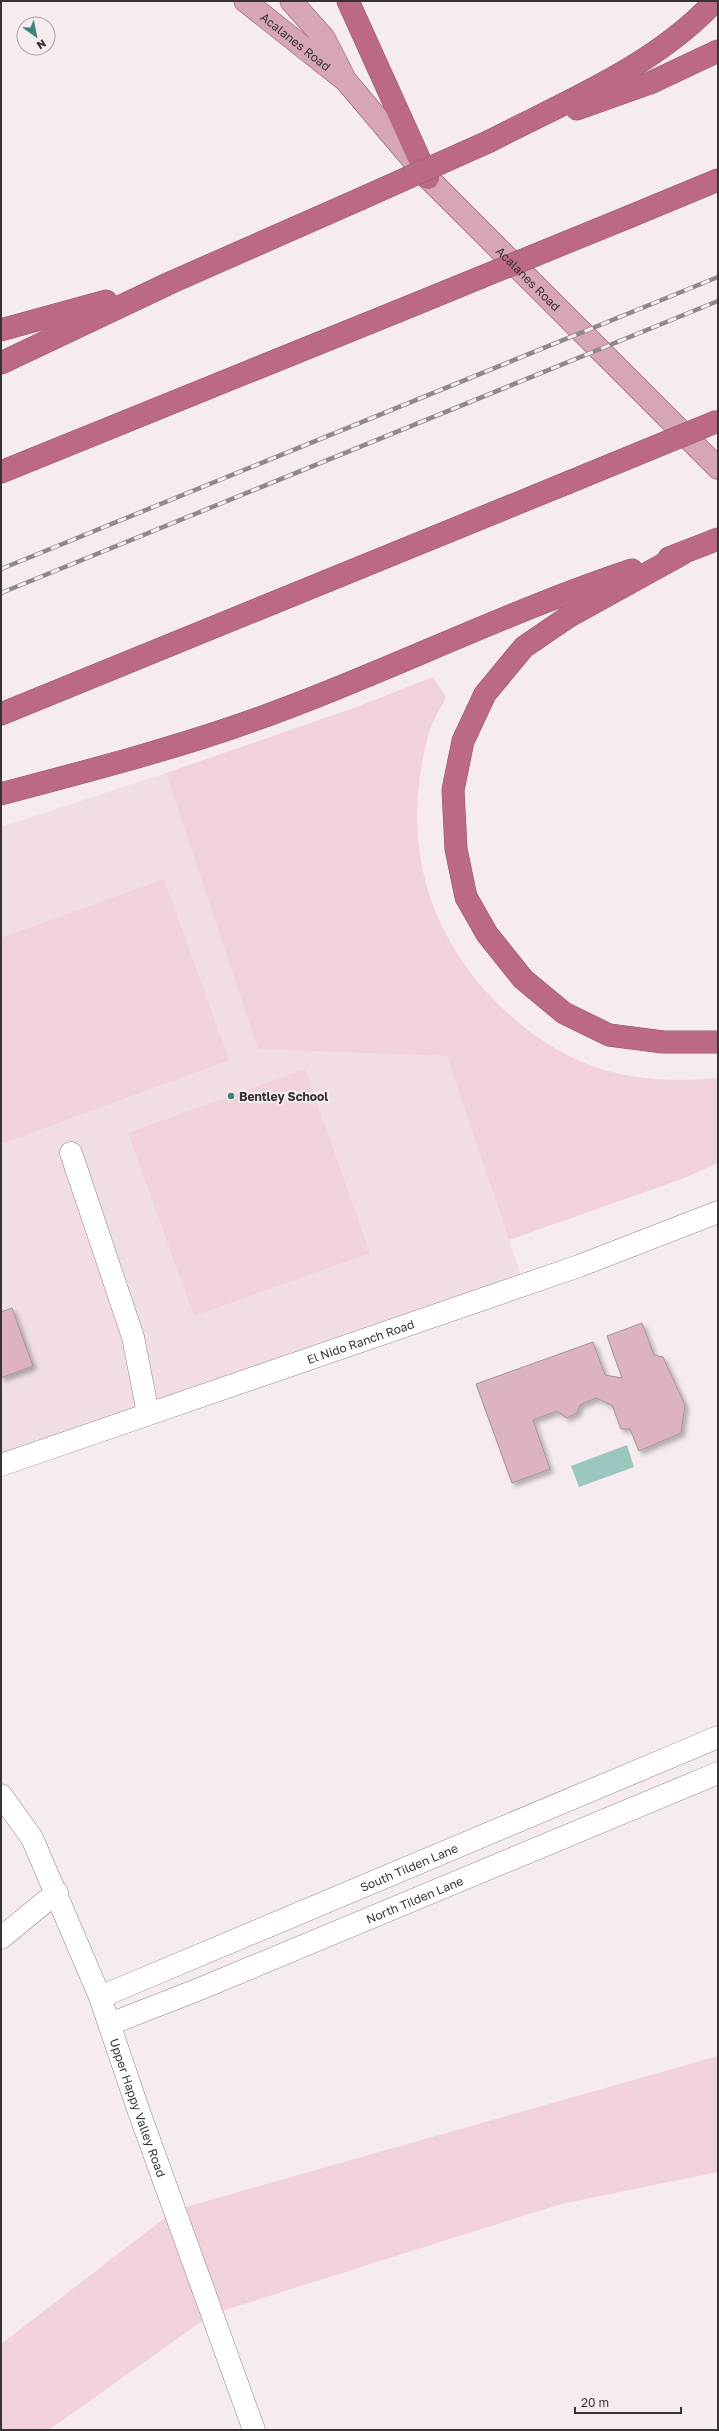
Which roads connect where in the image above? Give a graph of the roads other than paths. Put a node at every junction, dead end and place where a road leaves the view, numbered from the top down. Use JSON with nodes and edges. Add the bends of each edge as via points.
{"nodes":[{"id":1,"x":245,"y":1,"type":"edge"},
{"id":2,"x":291,"y":1,"type":"edge"},
{"id":3,"x":348,"y":1,"type":"edge"},
{"id":4,"x":715,"y":1,"type":"edge"},
{"id":5,"x":718,"y":51,"type":"edge"},
{"id":6,"x":346,"y":81,"type":"junction"},
{"id":7,"x":490,"y":141,"type":"junction"},
{"id":8,"x":428,"y":178,"type":"junction"},
{"id":9,"x":718,"y":180,"type":"edge"},
{"id":10,"x":172,"y":282,"type":"junction"},
{"id":11,"x":1,"y":330,"type":"edge"},
{"id":12,"x":1,"y":363,"type":"edge"},
{"id":13,"x":718,"y":421,"type":"edge"},
{"id":14,"x":718,"y":468,"type":"edge"},
{"id":15,"x":1,"y":472,"type":"edge"},
{"id":16,"x":718,"y":539,"type":"edge"},
{"id":17,"x":682,"y":554,"type":"junction"},
{"id":18,"x":1,"y":714,"type":"edge"},
{"id":19,"x":1,"y":794,"type":"edge"},
{"id":20,"x":718,"y":1042,"type":"edge"},
{"id":21,"x":71,"y":1153,"type":"dead end"},
{"id":22,"x":718,"y":1212,"type":"edge"},
{"id":23,"x":148,"y":1413,"type":"junction"},
{"id":24,"x":1,"y":1465,"type":"edge"},
{"id":25,"x":718,"y":1737,"type":"edge"},
{"id":26,"x":718,"y":1773,"type":"edge"},
{"id":27,"x":1,"y":1795,"type":"edge"},
{"id":28,"x":57,"y":1892,"type":"junction"},
{"id":29,"x":1,"y":1938,"type":"edge"},
{"id":30,"x":100,"y":1997,"type":"junction"},
{"id":31,"x":110,"y":2024,"type":"junction"},
{"id":32,"x":254,"y":2430,"type":"edge"}],
"edges":[{"from":1,"to":6,"type":"main road","name":"Acalanes Road"},
{"from":2,"to":6,"type":"main road","name":"Acalanes Road","via":[[324,38]]},
{"from":3,"to":8,"type":"highway"},
{"from":4,"to":7,"type":"highway","via":[[661,48],[612,78]]},
{"from":5,"to":7,"type":"highway","via":[[650,83]]},
{"from":6,"to":8,"type":"main road","name":"Acalanes Road"},
{"from":7,"to":10,"type":"highway","bridge":true},
{"from":8,"to":14,"type":"main road","name":"Acalanes Road"},
{"from":9,"to":15,"type":"highway","bridge":true},
{"from":10,"to":11,"type":"highway"},
{"from":10,"to":12,"type":"highway"},
{"from":13,"to":18,"type":"highway","bridge":true},
{"from":16,"to":17,"type":"highway"},
{"from":17,"to":19,"type":"highway","via":[[565,593],[235,727]]},
{"from":17,"to":20,"type":"highway","via":[[568,617],[524,647],[485,694],[463,741],[453,790],[456,849],[466,897],[487,934],[523,979],[564,1013],[609,1035],[663,1042]]},
{"from":21,"to":23,"type":"street","via":[[133,1337]]},
{"from":22,"to":23,"type":"street","name":"El Nido Ranch Road","via":[[580,1266]]},
{"from":23,"to":24,"type":"street","name":"El Nido Ranch Road"},
{"from":25,"to":30,"type":"street","name":"South Tilden Lane"},
{"from":26,"to":31,"type":"street","name":"North Tilden Lane"},
{"from":27,"to":28,"type":"street","name":"Upper Happy Valley Road","via":[[32,1838]]},
{"from":28,"to":29,"type":"street"},
{"from":28,"to":30,"type":"street","name":"Upper Happy Valley Road"},
{"from":30,"to":31,"type":"street","name":"Upper Happy Valley Road"},
{"from":31,"to":32,"type":"street","name":"Upper Happy Valley Road"}]}
